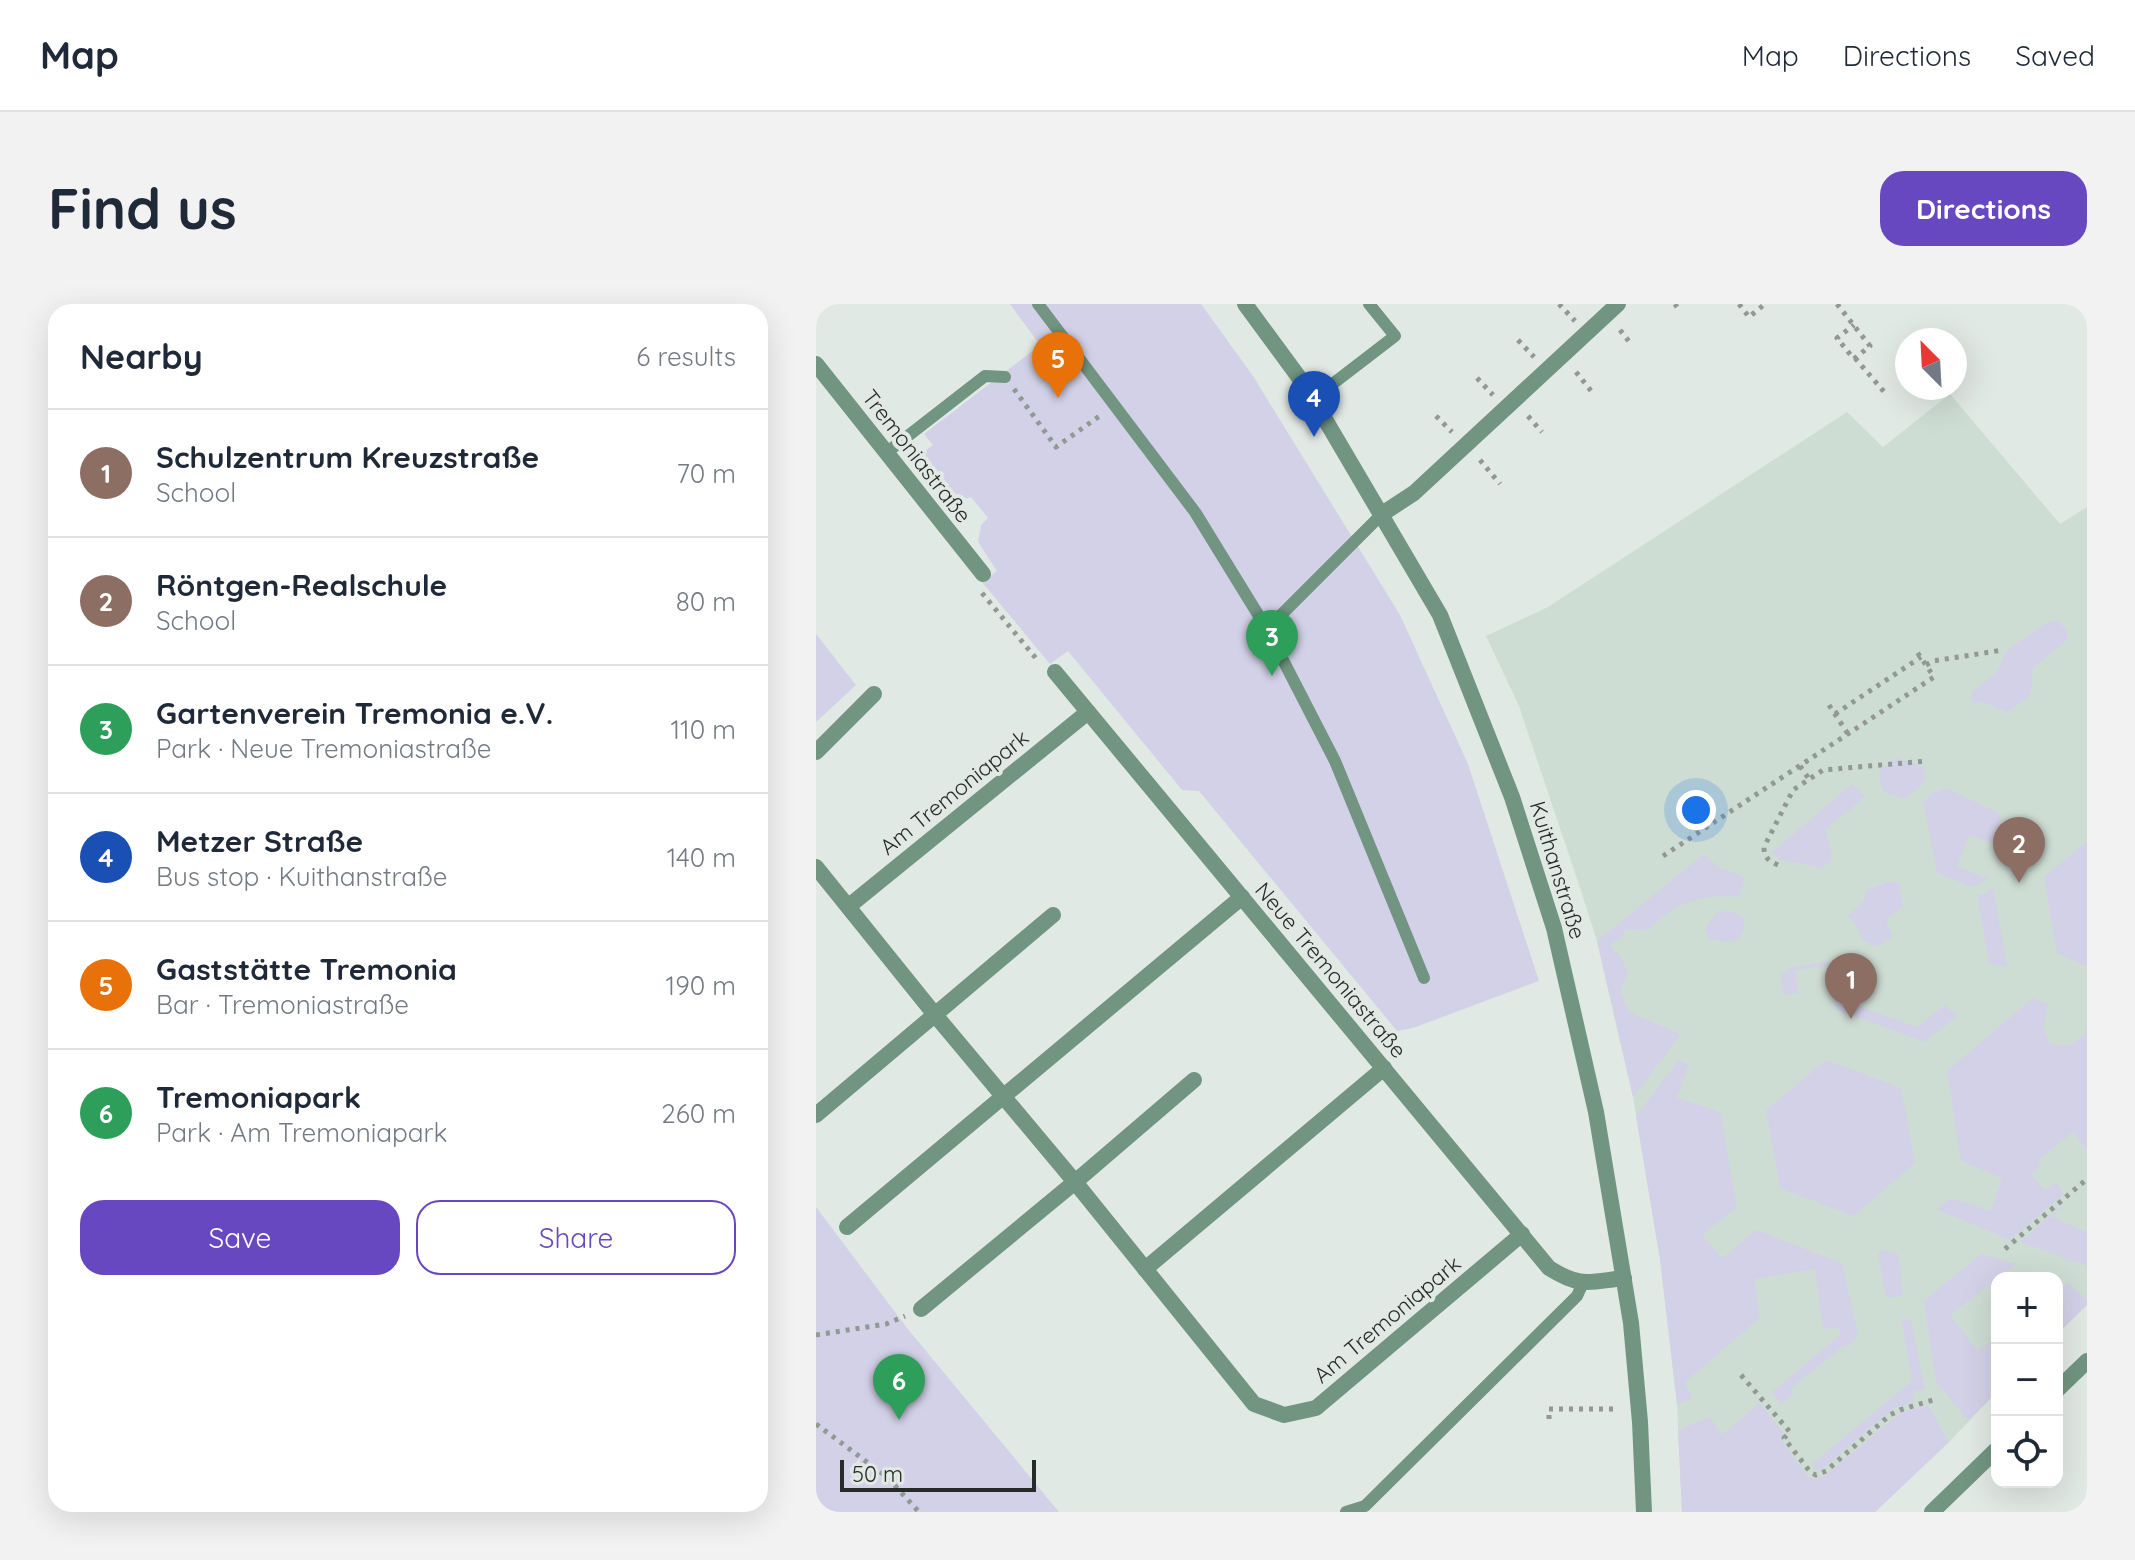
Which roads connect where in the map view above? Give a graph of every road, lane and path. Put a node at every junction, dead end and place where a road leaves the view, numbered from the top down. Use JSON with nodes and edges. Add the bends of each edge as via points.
{"nodes":[{"id":1,"x":1038,"y":304,"type":"edge"},
{"id":2,"x":1245,"y":304,"type":"edge"},
{"id":3,"x":1369,"y":304,"type":"edge"},
{"id":4,"x":1618,"y":304,"type":"edge"},
{"id":5,"x":1739,"y":304,"type":"edge"},
{"id":6,"x":1765,"y":304,"type":"edge"},
{"id":7,"x":1837,"y":304,"type":"edge"},
{"id":8,"x":1854,"y":325,"type":"junction"},
{"id":9,"x":1620,"y":330,"type":"dead end"},
{"id":10,"x":1631,"y":344,"type":"dead end"},
{"id":11,"x":1855,"y":358,"type":"junction"},
{"id":12,"x":816,"y":364,"type":"edge"},
{"id":13,"x":1576,"y":372,"type":"dead end"},
{"id":14,"x":1005,"y":377,"type":"joint"},
{"id":15,"x":1592,"y":392,"type":"dead end"},
{"id":16,"x":1886,"y":394,"type":"dead end"},
{"id":17,"x":1313,"y":399,"type":"junction"},
{"id":18,"x":1114,"y":405,"type":"junction"},
{"id":19,"x":1528,"y":416,"type":"dead end"},
{"id":20,"x":1542,"y":432,"type":"dead end"},
{"id":21,"x":886,"y":453,"type":"junction"},
{"id":22,"x":1480,"y":459,"type":"dead end"},
{"id":23,"x":1500,"y":484,"type":"dead end"},
{"id":24,"x":1382,"y":514,"type":"junction"},
{"id":25,"x":983,"y":574,"type":"joint"},
{"id":26,"x":1267,"y":629,"type":"junction"},
{"id":27,"x":1915,"y":649,"type":"dead end"},
{"id":28,"x":2003,"y":650,"type":"dead end"},
{"id":29,"x":1921,"y":657,"type":"junction"},
{"id":30,"x":1926,"y":665,"type":"junction"},
{"id":31,"x":1055,"y":672,"type":"joint"},
{"id":32,"x":874,"y":694,"type":"dead end"},
{"id":33,"x":1829,"y":705,"type":"dead end"},
{"id":34,"x":1088,"y":712,"type":"junction"},
{"id":35,"x":1835,"y":714,"type":"junction"},
{"id":36,"x":1848,"y":734,"type":"junction"},
{"id":37,"x":816,"y":752,"type":"edge"},
{"id":38,"x":1927,"y":761,"type":"dead end"},
{"id":39,"x":1800,"y":766,"type":"junction"},
{"id":40,"x":1809,"y":779,"type":"junction"},
{"id":41,"x":1663,"y":856,"type":"dead end"},
{"id":42,"x":1778,"y":865,"type":"dead end"},
{"id":43,"x":816,"y":867,"type":"edge"},
{"id":44,"x":1242,"y":897,"type":"junction"},
{"id":45,"x":849,"y":906,"type":"junction"},
{"id":46,"x":1053,"y":915,"type":"dead end"},
{"id":47,"x":1424,"y":978,"type":"dead end"},
{"id":48,"x":936,"y":1016,"type":"junction"},
{"id":49,"x":1384,"y":1068,"type":"junction"},
{"id":50,"x":1194,"y":1080,"type":"dead end"},
{"id":51,"x":1004,"y":1096,"type":"junction"},
{"id":52,"x":816,"y":1115,"type":"edge"},
{"id":53,"x":2087,"y":1179,"type":"edge"},
{"id":54,"x":1075,"y":1182,"type":"junction"},
{"id":55,"x":847,"y":1227,"type":"dead end"},
{"id":56,"x":1522,"y":1234,"type":"junction"},
{"id":57,"x":2005,"y":1249,"type":"dead end"},
{"id":58,"x":1145,"y":1269,"type":"junction"},
{"id":59,"x":1624,"y":1278,"type":"junction"},
{"id":60,"x":1583,"y":1283,"type":"junction"},
{"id":61,"x":921,"y":1309,"type":"joint"},
{"id":62,"x":816,"y":1335,"type":"edge"},
{"id":63,"x":2087,"y":1361,"type":"edge"},
{"id":64,"x":1741,"y":1375,"type":"dead end"},
{"id":65,"x":2063,"y":1384,"type":"edge"},
{"id":66,"x":1936,"y":1399,"type":"dead end"},
{"id":67,"x":1618,"y":1409,"type":"dead end"},
{"id":68,"x":1549,"y":1419,"type":"dead end"},
{"id":69,"x":816,"y":1424,"type":"edge"},
{"id":70,"x":1991,"y":1455,"type":"edge"},
{"id":71,"x":919,"y":1512,"type":"edge"},
{"id":72,"x":1346,"y":1512,"type":"edge"},
{"id":73,"x":1644,"y":1512,"type":"edge"},
{"id":74,"x":1932,"y":1512,"type":"edge"}],
"edges":[{"from":1,"to":18,"type":"lane"},
{"from":2,"to":17,"type":"street","name":"Kuithanstraße"},
{"from":3,"to":17,"type":"lane","via":[[1395,336]]},
{"from":4,"to":24,"type":"street","via":[[1414,493]]},
{"from":5,"to":6,"type":"path","via":[[1749,317]]},
{"from":7,"to":8,"type":"path"},
{"from":8,"to":11,"type":"path","via":[[1870,346]]},
{"from":8,"to":11,"type":"path","via":[[1837,338]]},
{"from":9,"to":10,"type":"path"},
{"from":11,"to":16,"type":"path"},
{"from":12,"to":21,"type":"street","name":"Tremoniastraße"},
{"from":13,"to":15,"type":"path"},
{"from":14,"to":18,"type":"path","via":[[1056,447]]},
{"from":14,"to":21,"type":"lane","via":[[985,376]]},
{"from":17,"to":24,"type":"street","name":"Kuithanstraße"},
{"from":18,"to":26,"type":"lane","via":[[1195,512]]},
{"from":19,"to":20,"type":"path"},
{"from":21,"to":25,"type":"street","name":"Tremoniastraße"},
{"from":22,"to":23,"type":"path"},
{"from":24,"to":26,"type":"lane"},
{"from":24,"to":59,"type":"street","name":"Kuithanstraße","via":[[1440,615],[1512,797],[1550,913],[1596,1112]]},
{"from":25,"to":31,"type":"path","via":[[978,588],[1049,673]]},
{"from":26,"to":47,"type":"lane","via":[[1335,761]]},
{"from":27,"to":29,"type":"path"},
{"from":28,"to":30,"type":"path"},
{"from":29,"to":30,"type":"path"},
{"from":29,"to":35,"type":"path"},
{"from":30,"to":36,"type":"path","via":[[1934,677]]},
{"from":31,"to":34,"type":"street","name":"Neue Tremoniastraße"},
{"from":32,"to":37,"type":"street"},
{"from":33,"to":35,"type":"path"},
{"from":34,"to":44,"type":"street","name":"Neue Tremoniastraße"},
{"from":34,"to":45,"type":"street","name":"Am Tremoniapark"},
{"from":35,"to":36,"type":"path"},
{"from":36,"to":39,"type":"path"},
{"from":38,"to":40,"type":"path","via":[[1823,770]]},
{"from":39,"to":40,"type":"path"},
{"from":39,"to":41,"type":"path"},
{"from":40,"to":42,"type":"path","via":[[1793,790],[1764,847],[1764,855]]},
{"from":43,"to":45,"type":"street","name":"Am Tremoniapark"},
{"from":44,"to":49,"type":"street","name":"Neue Tremoniastraße"},
{"from":44,"to":51,"type":"street"},
{"from":45,"to":48,"type":"street","name":"Am Tremoniapark"},
{"from":46,"to":48,"type":"street"},
{"from":48,"to":51,"type":"street","name":"Am Tremoniapark"},
{"from":48,"to":52,"type":"street"},
{"from":49,"to":56,"type":"street","name":"Neue Tremoniastraße"},
{"from":49,"to":58,"type":"street"},
{"from":50,"to":54,"type":"street"},
{"from":51,"to":54,"type":"street","name":"Am Tremoniapark"},
{"from":51,"to":55,"type":"street"},
{"from":53,"to":57,"type":"path"},
{"from":54,"to":58,"type":"street","name":"Am Tremoniapark"},
{"from":54,"to":61,"type":"street"},
{"from":56,"to":58,"type":"street","name":"Am Tremoniapark","via":[[1316,1408],[1284,1415],[1254,1404]]},
{"from":56,"to":60,"type":"street","name":"Neue Tremoniastraße","via":[[1549,1268]]},
{"from":59,"to":60,"type":"street"},
{"from":59,"to":73,"type":"street","name":"Kuithanstraße"},
{"from":60,"to":72,"type":"lane","via":[[1577,1296],[1365,1506]]},
{"from":61,"to":62,"type":"path","via":[[886,1324]]},
{"from":63,"to":65,"type":"street"},
{"from":64,"to":66,"type":"path","via":[[1790,1432],[1784,1438],[1816,1475],[1890,1415]]},
{"from":67,"to":68,"type":"path","via":[[1549,1409]]},
{"from":69,"to":71,"type":"path","via":[[887,1477]]},
{"from":70,"to":74,"type":"street"}]}
